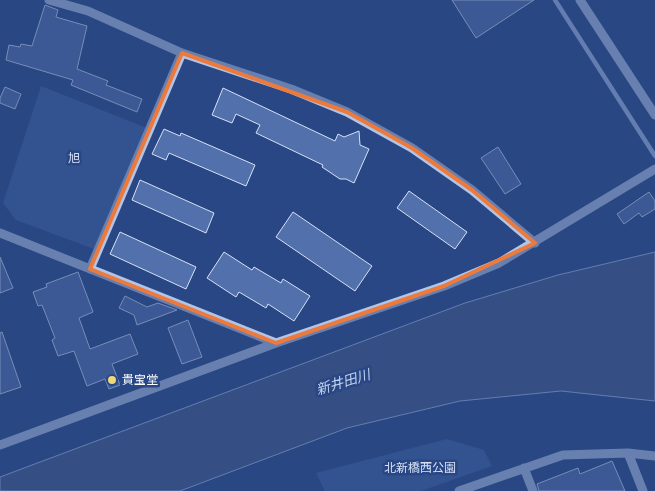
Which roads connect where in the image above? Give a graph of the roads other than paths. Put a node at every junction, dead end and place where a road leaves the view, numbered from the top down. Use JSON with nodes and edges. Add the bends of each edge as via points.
{"nodes":[{"id":1,"x":49,"y":0,"type":"edge"},
{"id":2,"x":580,"y":0,"type":"edge"},
{"id":3,"x":182,"y":53,"type":"junction"},
{"id":4,"x":655,"y":114,"type":"edge"},
{"id":5,"x":655,"y":169,"type":"edge"},
{"id":6,"x":0,"y":233,"type":"edge"},
{"id":7,"x":535,"y":242,"type":"junction"},
{"id":8,"x":90,"y":269,"type":"junction"},
{"id":9,"x":276,"y":344,"type":"junction"},
{"id":10,"x":0,"y":445,"type":"edge"},
{"id":11,"x":628,"y":453,"type":"junction"},
{"id":12,"x":655,"y":456,"type":"edge"},
{"id":13,"x":524,"y":468,"type":"junction"},
{"id":14,"x":459,"y":491,"type":"edge"},
{"id":15,"x":533,"y":491,"type":"edge"},
{"id":16,"x":643,"y":491,"type":"edge"}],
"edges":[{"from":1,"to":3,"type":"street","via":[[88,11]]},
{"from":2,"to":4,"type":"street"},
{"from":3,"to":7,"type":"street","via":[[291,89],[347,112],[412,148],[472,190]]},
{"from":3,"to":8,"type":"street"},
{"from":5,"to":7,"type":"street"},
{"from":6,"to":8,"type":"street"},
{"from":7,"to":9,"type":"street","via":[[499,263],[444,286]]},
{"from":8,"to":9,"type":"street"},
{"from":9,"to":10,"type":"street"},
{"from":11,"to":12,"type":"street"},
{"from":11,"to":13,"type":"street","via":[[562,455]]},
{"from":11,"to":16,"type":"street"},
{"from":13,"to":14,"type":"street"},
{"from":13,"to":15,"type":"street"}]}
